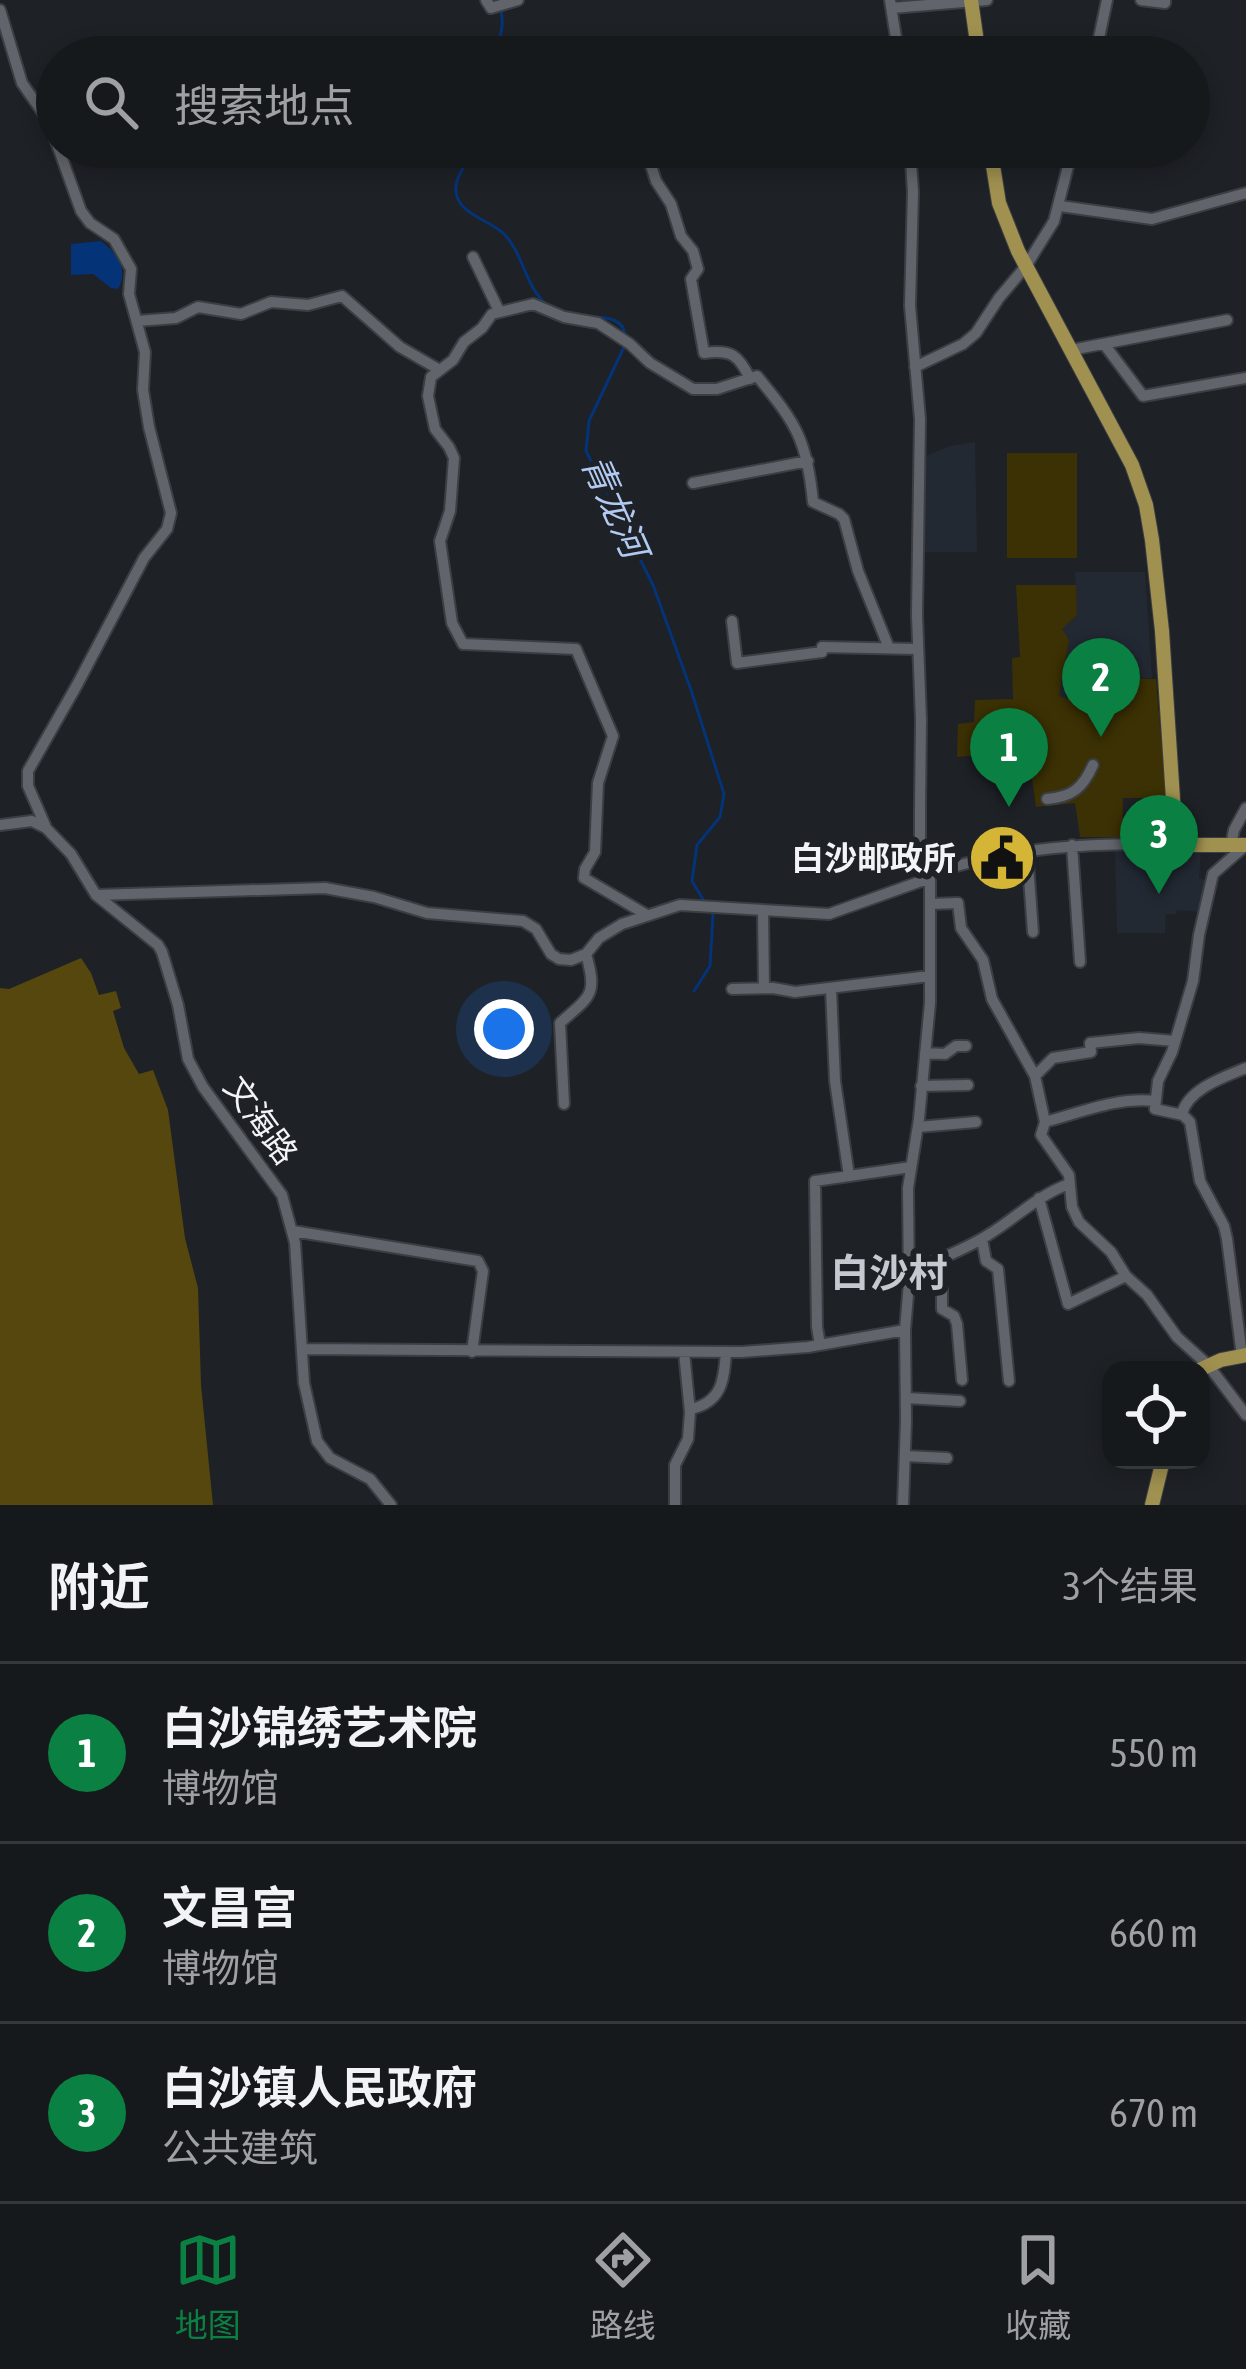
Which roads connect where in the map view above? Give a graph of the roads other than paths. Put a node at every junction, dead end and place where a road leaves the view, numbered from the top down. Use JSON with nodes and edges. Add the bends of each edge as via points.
{"nodes":[{"id":1,"x":518,"y":0,"type":"edge"},
{"id":2,"x":1107,"y":0,"type":"edge"},
{"id":3,"x":1141,"y":0,"type":"edge"},
{"id":4,"x":1165,"y":0,"type":"edge"},
{"id":5,"x":977,"y":1,"type":"edge"},
{"id":6,"x":496,"y":4,"type":"edge"},
{"id":7,"x":891,"y":4,"type":"edge"},
{"id":8,"x":0,"y":10,"type":"edge"},
{"id":9,"x":896,"y":36,"type":"edge"},
{"id":10,"x":978,"y":36,"type":"edge"},
{"id":11,"x":1099,"y":36,"type":"edge"},
{"id":12,"x":36,"y":103,"type":"edge"},
{"id":13,"x":65,"y":168,"type":"edge"},
{"id":14,"x":652,"y":168,"type":"edge"},
{"id":15,"x":911,"y":168,"type":"edge"},
{"id":16,"x":993,"y":168,"type":"edge"},
{"id":17,"x":1068,"y":168,"type":"edge"},
{"id":18,"x":1246,"y":193,"type":"edge"},
{"id":19,"x":1060,"y":206,"type":"junction"},
{"id":20,"x":472,"y":256,"type":"dead end"},
{"id":21,"x":1026,"y":266,"type":"junction"},
{"id":22,"x":499,"y":311,"type":"junction"},
{"id":23,"x":1227,"y":320,"type":"dead end"},
{"id":24,"x":137,"y":321,"type":"junction"},
{"id":25,"x":1103,"y":344,"type":"junction"},
{"id":26,"x":1072,"y":350,"type":"junction"},
{"id":27,"x":915,"y":367,"type":"junction"},
{"id":28,"x":438,"y":370,"type":"junction"},
{"id":29,"x":1246,"y":378,"type":"edge"},
{"id":30,"x":750,"y":379,"type":"junction"},
{"id":31,"x":808,"y":461,"type":"junction"},
{"id":32,"x":693,"y":483,"type":"dead end"},
{"id":33,"x":732,"y":620,"type":"dead end"},
{"id":34,"x":889,"y":648,"type":"junction"},
{"id":35,"x":917,"y":649,"type":"junction"},
{"id":36,"x":1093,"y":765,"type":"dead end"},
{"id":37,"x":1046,"y":799,"type":"dead end"},
{"id":38,"x":1246,"y":808,"type":"edge"},
{"id":39,"x":0,"y":825,"type":"edge"},
{"id":40,"x":46,"y":828,"type":"junction"},
{"id":41,"x":1072,"y":844,"type":"junction"},
{"id":42,"x":1176,"y":845,"type":"junction"},
{"id":43,"x":1238,"y":845,"type":"edge"},
{"id":44,"x":1027,"y":850,"type":"junction"},
{"id":45,"x":930,"y":876,"type":"junction"},
{"id":46,"x":97,"y":895,"type":"junction"},
{"id":47,"x":930,"y":904,"type":"junction"},
{"id":48,"x":763,"y":910,"type":"junction"},
{"id":49,"x":647,"y":915,"type":"junction"},
{"id":50,"x":1034,"y":932,"type":"dead end"},
{"id":51,"x":586,"y":954,"type":"junction"},
{"id":52,"x":1080,"y":962,"type":"dead end"},
{"id":53,"x":930,"y":976,"type":"junction"},
{"id":54,"x":764,"y":988,"type":"junction"},
{"id":55,"x":732,"y":989,"type":"dead end"},
{"id":56,"x":830,"y":989,"type":"junction"},
{"id":57,"x":1175,"y":1041,"type":"junction"},
{"id":58,"x":966,"y":1046,"type":"dead end"},
{"id":59,"x":925,"y":1053,"type":"junction"},
{"id":60,"x":1246,"y":1068,"type":"edge"},
{"id":61,"x":1035,"y":1076,"type":"junction"},
{"id":62,"x":968,"y":1084,"type":"dead end"},
{"id":63,"x":921,"y":1086,"type":"junction"},
{"id":64,"x":1155,"y":1101,"type":"junction"},
{"id":65,"x":564,"y":1104,"type":"dead end"},
{"id":66,"x":1182,"y":1114,"type":"junction"},
{"id":67,"x":1045,"y":1122,"type":"junction"},
{"id":68,"x":976,"y":1123,"type":"dead end"},
{"id":69,"x":918,"y":1126,"type":"junction"},
{"id":70,"x":911,"y":1167,"type":"junction"},
{"id":71,"x":849,"y":1177,"type":"junction"},
{"id":72,"x":1070,"y":1184,"type":"junction"},
{"id":73,"x":1039,"y":1198,"type":"junction"},
{"id":74,"x":292,"y":1232,"type":"junction"},
{"id":75,"x":982,"y":1239,"type":"junction"},
{"id":76,"x":935,"y":1262,"type":"junction"},
{"id":77,"x":909,"y":1272,"type":"junction"},
{"id":78,"x":1126,"y":1276,"type":"junction"},
{"id":79,"x":905,"y":1330,"type":"junction"},
{"id":80,"x":820,"y":1345,"type":"junction"},
{"id":81,"x":302,"y":1349,"type":"junction"},
{"id":82,"x":472,"y":1352,"type":"junction"},
{"id":83,"x":684,"y":1352,"type":"junction"},
{"id":84,"x":732,"y":1352,"type":"junction"},
{"id":85,"x":1244,"y":1355,"type":"edge"},
{"id":86,"x":1198,"y":1361,"type":"edge"},
{"id":87,"x":1210,"y":1366,"type":"edge"},
{"id":88,"x":1210,"y":1375,"type":"edge"},
{"id":89,"x":962,"y":1380,"type":"dead end"},
{"id":90,"x":1009,"y":1381,"type":"dead end"},
{"id":91,"x":906,"y":1398,"type":"junction"},
{"id":92,"x":960,"y":1401,"type":"dead end"},
{"id":93,"x":691,"y":1409,"type":"junction"},
{"id":94,"x":1246,"y":1415,"type":"edge"},
{"id":95,"x":905,"y":1456,"type":"junction"},
{"id":96,"x":947,"y":1458,"type":"dead end"},
{"id":97,"x":1160,"y":1469,"type":"edge"},
{"id":98,"x":392,"y":1505,"type":"edge"},
{"id":99,"x":675,"y":1505,"type":"edge"},
{"id":100,"x":903,"y":1505,"type":"edge"},
{"id":101,"x":1152,"y":1505,"type":"edge"}],
"edges":[{"from":1,"to":6,"type":"street"},
{"from":2,"to":11,"type":"street"},
{"from":3,"to":4,"type":"street"},
{"from":5,"to":7,"type":"street"},
{"from":5,"to":10,"type":"main road"},
{"from":7,"to":9,"type":"street"},
{"from":8,"to":12,"type":"street"},
{"from":13,"to":24,"type":"street","via":[[81,211],[114,239],[131,269]]},
{"from":14,"to":30,"type":"street","via":[[693,251],[704,353],[725,351]]},
{"from":15,"to":27,"type":"street"},
{"from":16,"to":21,"type":"main road"},
{"from":17,"to":19,"type":"street"},
{"from":18,"to":19,"type":"street","via":[[1152,219]]},
{"from":19,"to":21,"type":"street"},
{"from":20,"to":22,"type":"street"},
{"from":21,"to":26,"type":"main road"},
{"from":21,"to":27,"type":"street","via":[[976,333]]},
{"from":22,"to":28,"type":"street"},
{"from":22,"to":30,"type":"street","via":[[536,304],[603,325],[693,389]]},
{"from":23,"to":25,"type":"street"},
{"from":24,"to":28,"type":"street","via":[[176,319],[198,307],[242,314],[271,302],[308,305],[342,296]]},
{"from":24,"to":40,"type":"street","via":[[171,518],[28,771]]},
{"from":25,"to":26,"type":"street"},
{"from":25,"to":29,"type":"street","via":[[1143,396]]},
{"from":26,"to":42,"type":"main road","via":[[1146,505]]},
{"from":27,"to":35,"type":"street"},
{"from":28,"to":49,"type":"street","via":[[428,396],[435,429],[454,458],[440,542],[453,627],[463,644],[576,649],[613,736],[584,878]]},
{"from":30,"to":31,"type":"street","via":[[757,376],[784,409]]},
{"from":31,"to":32,"type":"street"},
{"from":31,"to":34,"type":"street","via":[[813,502],[844,519]]},
{"from":33,"to":34,"type":"street","via":[[737,663],[822,647]]},
{"from":34,"to":35,"type":"street"},
{"from":35,"to":45,"type":"street","via":[[920,841]]},
{"from":36,"to":37,"type":"street","via":[[1070,794]]},
{"from":38,"to":43,"type":"street","via":[[1234,830]]},
{"from":39,"to":40,"type":"street","via":[[32,821]]},
{"from":40,"to":46,"type":"street","name":"文海路"},
{"from":41,"to":42,"type":"street"},
{"from":41,"to":44,"type":"street"},
{"from":41,"to":52,"type":"street"},
{"from":42,"to":43,"type":"main road"},
{"from":43,"to":57,"type":"street","via":[[1213,874]]},
{"from":44,"to":45,"type":"street"},
{"from":44,"to":50,"type":"street"},
{"from":45,"to":47,"type":"street"},
{"from":45,"to":48,"type":"street","via":[[839,913]]},
{"from":46,"to":51,"type":"street","via":[[325,888],[427,913],[523,921],[554,957]]},
{"from":46,"to":74,"type":"street","name":"文海路","via":[[158,945],[188,1059],[280,1190]]},
{"from":47,"to":53,"type":"street"},
{"from":47,"to":61,"type":"street","via":[[958,903],[992,999]]},
{"from":48,"to":49,"type":"street","via":[[689,904]]},
{"from":48,"to":54,"type":"street"},
{"from":49,"to":51,"type":"street","via":[[599,938]]},
{"from":51,"to":65,"type":"street","via":[[592,991],[560,1023]]},
{"from":53,"to":56,"type":"street"},
{"from":53,"to":59,"type":"street"},
{"from":54,"to":55,"type":"street"},
{"from":54,"to":56,"type":"street"},
{"from":56,"to":71,"type":"street"},
{"from":57,"to":61,"type":"street","via":[[1090,1043],[1091,1052],[1053,1058]]},
{"from":57,"to":64,"type":"street"},
{"from":58,"to":59,"type":"street"},
{"from":59,"to":63,"type":"street"},
{"from":60,"to":66,"type":"street","via":[[1190,1098]]},
{"from":61,"to":67,"type":"street"},
{"from":62,"to":63,"type":"street"},
{"from":63,"to":69,"type":"street"},
{"from":64,"to":66,"type":"street","via":[[1156,1112]]},
{"from":64,"to":67,"type":"street","via":[[1108,1102]]},
{"from":66,"to":85,"type":"street","via":[[1200,1181],[1224,1226]]},
{"from":67,"to":72,"type":"street","via":[[1043,1140]]},
{"from":68,"to":69,"type":"street"},
{"from":69,"to":70,"type":"street"},
{"from":70,"to":71,"type":"street"},
{"from":70,"to":77,"type":"street"},
{"from":71,"to":80,"type":"street","via":[[815,1181]]},
{"from":72,"to":73,"type":"street"},
{"from":72,"to":78,"type":"street","via":[[1078,1222]]},
{"from":73,"to":75,"type":"street"},
{"from":73,"to":78,"type":"street","via":[[1068,1304]]},
{"from":74,"to":81,"type":"street","name":"文海路"},
{"from":74,"to":82,"type":"street","via":[[478,1261],[484,1271]]},
{"from":75,"to":76,"type":"street"},
{"from":75,"to":90,"type":"street","via":[[986,1261],[998,1269]]},
{"from":76,"to":77,"type":"street"},
{"from":76,"to":89,"type":"street","via":[[942,1309],[957,1324]]},
{"from":77,"to":79,"type":"street"},
{"from":78,"to":86,"type":"street"},
{"from":79,"to":80,"type":"street"},
{"from":79,"to":91,"type":"street"},
{"from":80,"to":84,"type":"street"},
{"from":81,"to":82,"type":"street"},
{"from":81,"to":98,"type":"street","name":"文海路","via":[[320,1447],[376,1484]]},
{"from":82,"to":83,"type":"street"},
{"from":83,"to":84,"type":"street"},
{"from":83,"to":93,"type":"street"},
{"from":84,"to":93,"type":"street","via":[[719,1391]]},
{"from":85,"to":87,"type":"main road"},
{"from":88,"to":94,"type":"street"},
{"from":91,"to":92,"type":"street"},
{"from":91,"to":95,"type":"street"},
{"from":93,"to":99,"type":"street","via":[[675,1465]]},
{"from":95,"to":96,"type":"street"},
{"from":95,"to":100,"type":"street"},
{"from":97,"to":101,"type":"main road"}]}
